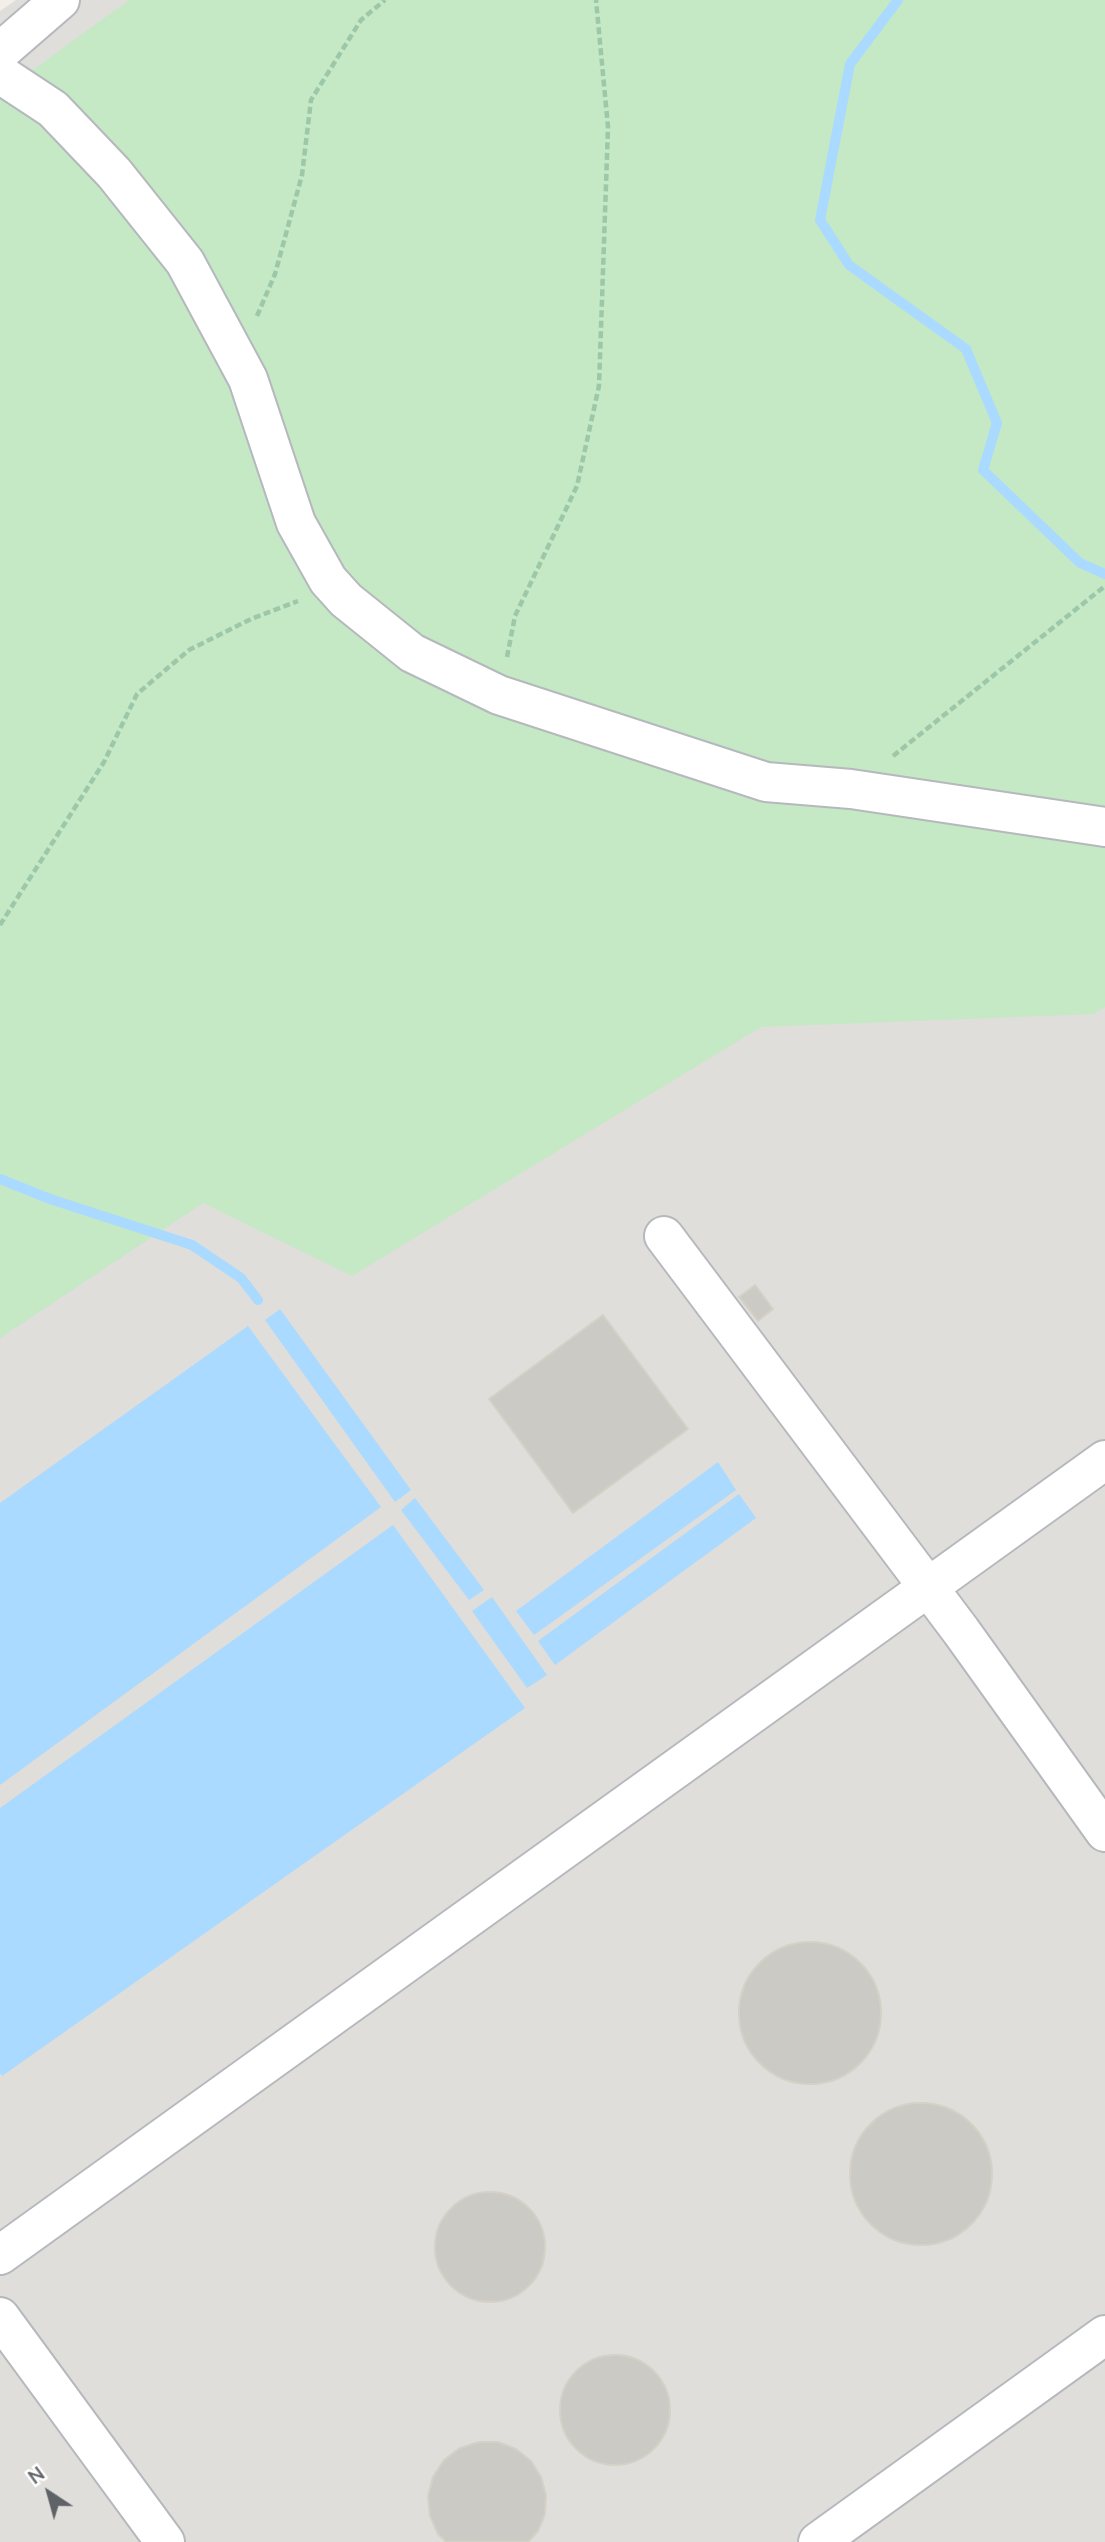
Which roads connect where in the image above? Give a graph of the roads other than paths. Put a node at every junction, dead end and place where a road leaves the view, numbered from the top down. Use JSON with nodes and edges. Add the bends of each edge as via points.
{"nodes":[{"id":1,"x":60,"y":0,"type":"edge"},
{"id":2,"x":0,"y":52,"type":"edge"},
{"id":3,"x":0,"y":74,"type":"edge"},
{"id":4,"x":1105,"y":827,"type":"edge"},
{"id":5,"x":664,"y":1236,"type":"dead end"},
{"id":6,"x":1105,"y":1460,"type":"edge"},
{"id":7,"x":929,"y":1588,"type":"junction"},
{"id":8,"x":1105,"y":1832,"type":"edge"},
{"id":9,"x":0,"y":2255,"type":"edge"},
{"id":10,"x":0,"y":2317,"type":"edge"},
{"id":11,"x":1105,"y":2335,"type":"edge"},
{"id":12,"x":165,"y":2542,"type":"edge"},
{"id":13,"x":818,"y":2542,"type":"edge"}],
"edges":[{"from":1,"to":2,"type":"lane"},
{"from":3,"to":4,"type":"lane","via":[[53,109],[114,173],[185,262],[248,379],[296,523],[328,580],[412,653],[499,695],[766,782],[851,789]]},
{"from":5,"to":7,"type":"lane"},
{"from":6,"to":7,"type":"lane"},
{"from":7,"to":8,"type":"lane"},
{"from":7,"to":9,"type":"lane"},
{"from":10,"to":12,"type":"lane"},
{"from":11,"to":13,"type":"lane"}]}
